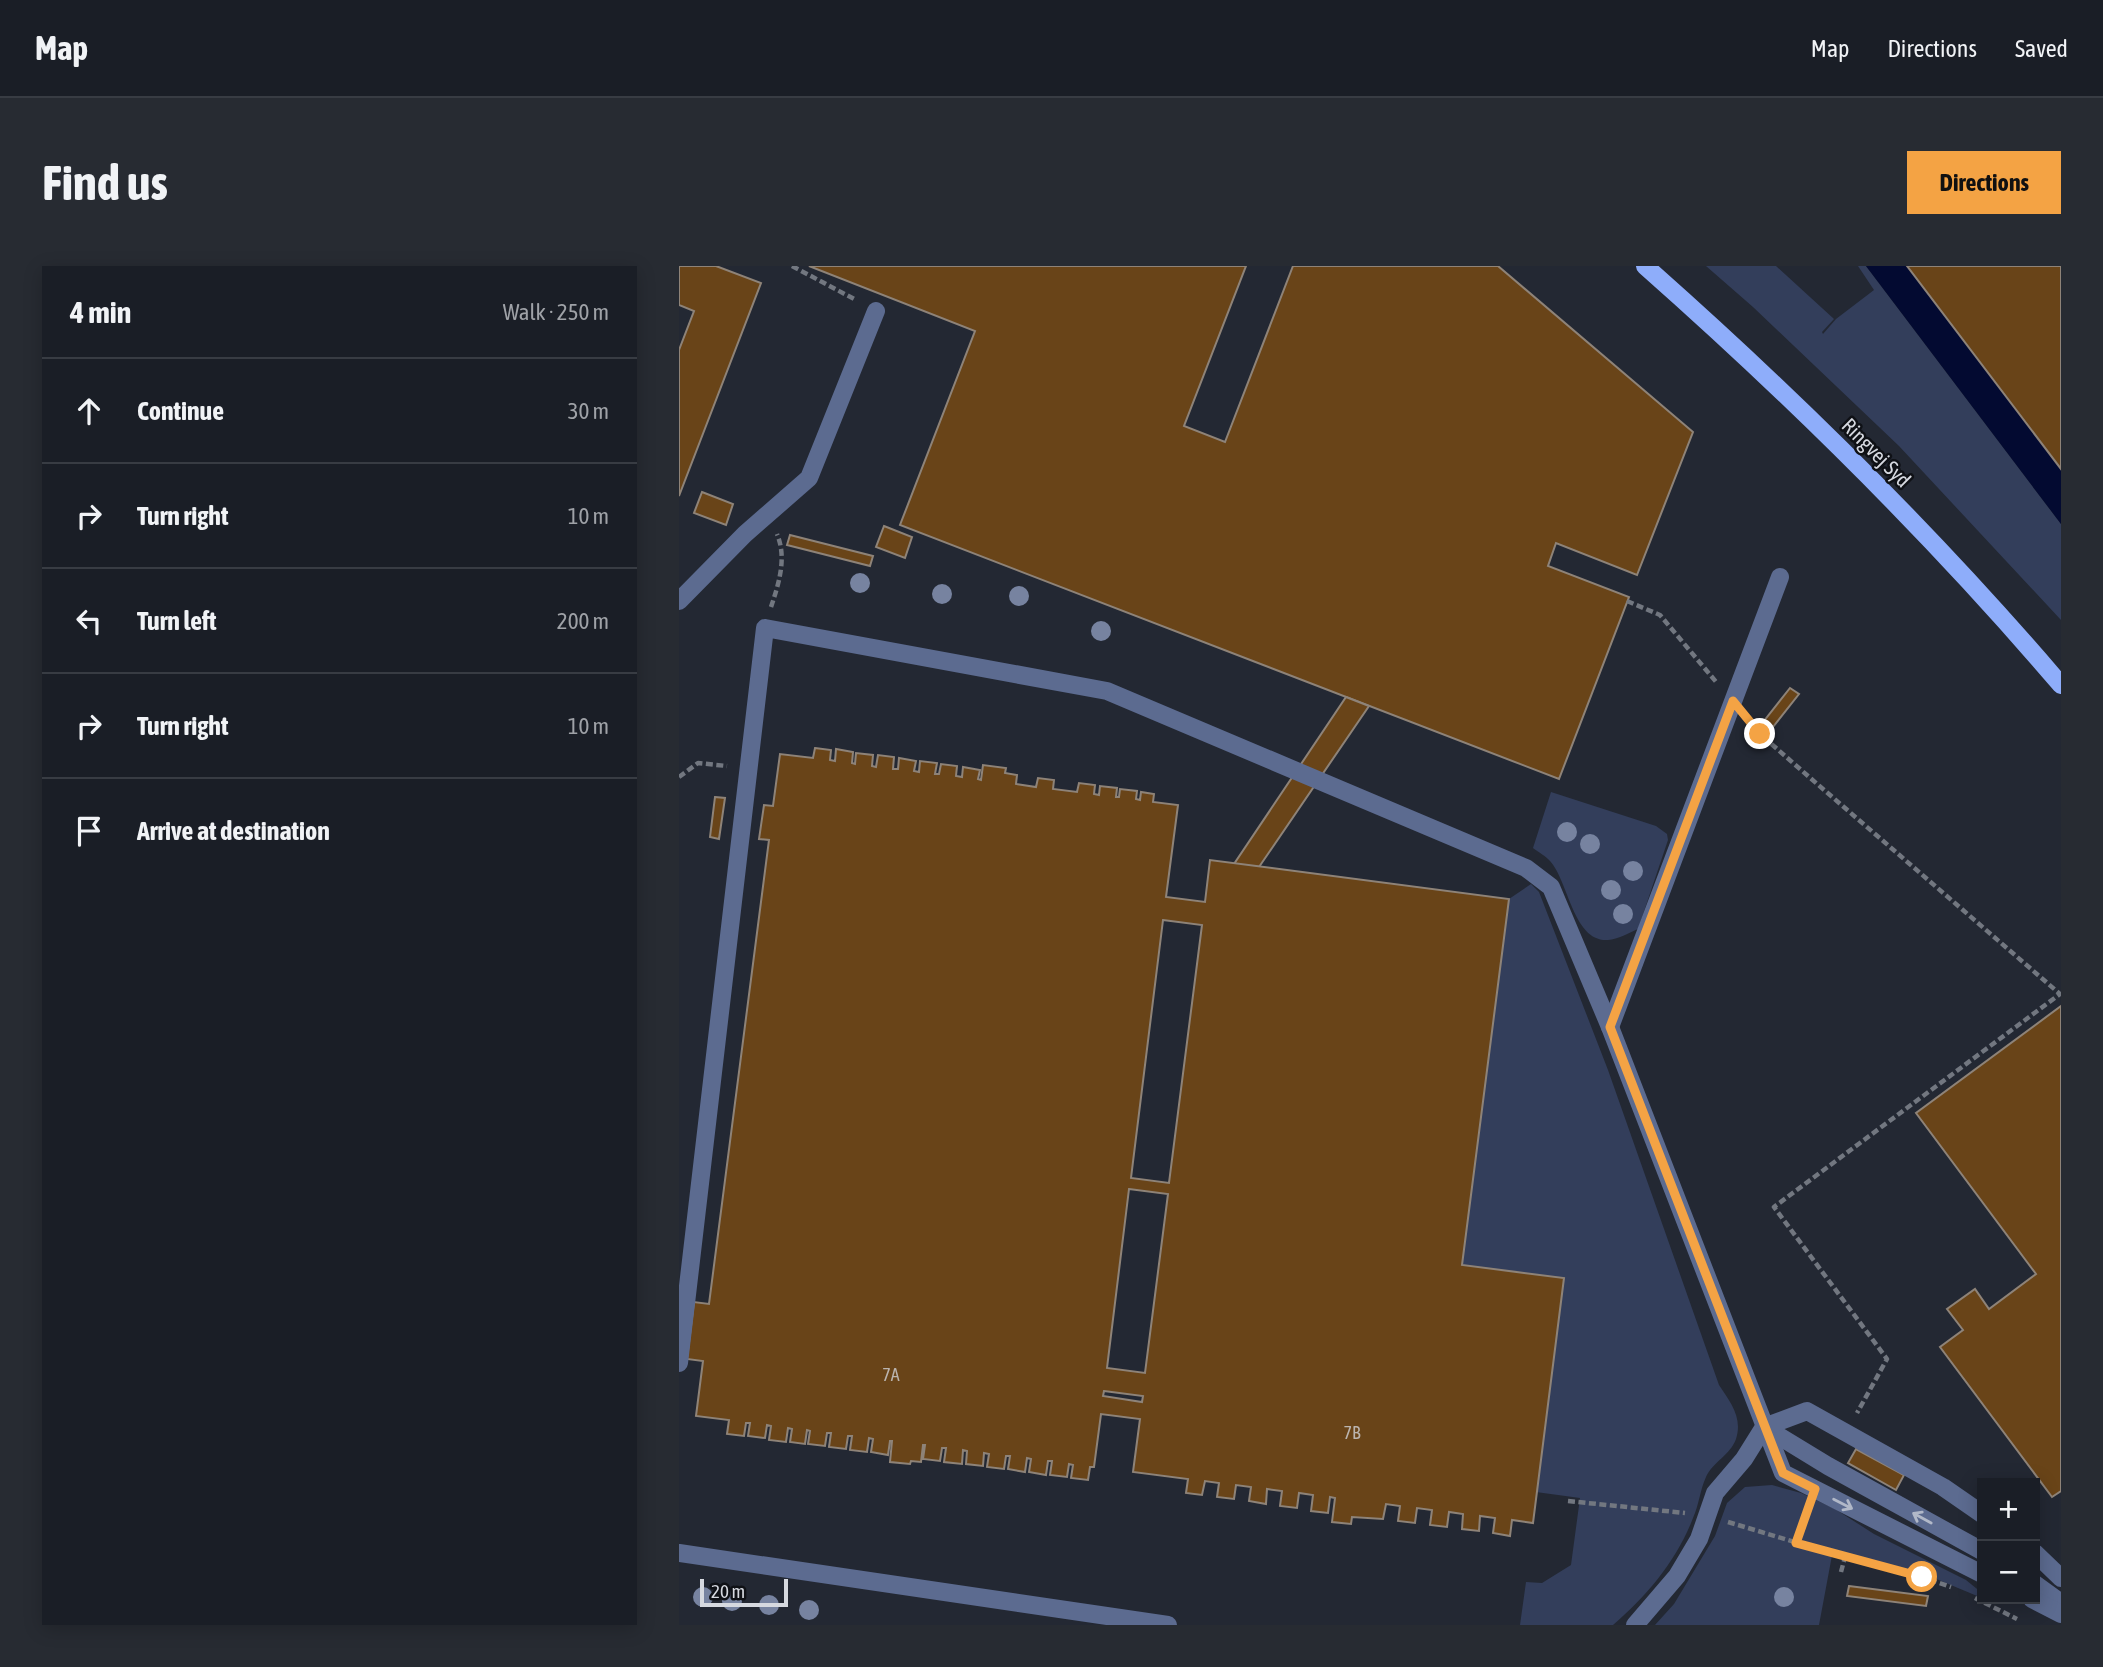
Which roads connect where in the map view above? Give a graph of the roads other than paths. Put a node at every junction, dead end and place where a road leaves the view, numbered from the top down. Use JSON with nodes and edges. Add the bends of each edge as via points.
{"nodes":[{"id":1,"x":1645,"y":266,"type":"edge"},
{"id":2,"x":876,"y":311,"type":"road end"},
{"id":3,"x":1780,"y":577,"type":"dead end"},
{"id":4,"x":679,"y":601,"type":"edge"},
{"id":5,"x":2061,"y":685,"type":"edge"},
{"id":6,"x":1610,"y":1027,"type":"junction"},
{"id":7,"x":679,"y":1363,"type":"edge"},
{"id":8,"x":1764,"y":1427,"type":"junction"},
{"id":9,"x":1977,"y":1511,"type":"edge"},
{"id":10,"x":1977,"y":1548,"type":"edge"},
{"id":11,"x":679,"y":1553,"type":"edge"},
{"id":12,"x":2040,"y":1558,"type":"edge"},
{"id":13,"x":1977,"y":1571,"type":"edge"},
{"id":14,"x":2061,"y":1578,"type":"edge"},
{"id":15,"x":2040,"y":1588,"type":"edge"},
{"id":16,"x":2040,"y":1603,"type":"edge"},
{"id":17,"x":2061,"y":1603,"type":"edge"},
{"id":18,"x":2061,"y":1614,"type":"edge"},
{"id":19,"x":1168,"y":1625,"type":"edge"},
{"id":20,"x":1635,"y":1625,"type":"edge"}],
"edges":[{"from":1,"to":5,"type":"main road","name":"Ringvej Syd","via":[[1867,475]]},
{"from":2,"to":4,"type":"lane","via":[[809,478]]},
{"from":3,"to":6,"type":"lane"},
{"from":6,"to":7,"type":"lane","via":[[1551,887],[1526,867],[1107,691],[765,628]]},
{"from":6,"to":8,"type":"lane"},
{"from":8,"to":9,"type":"lane","via":[[1807,1411]]},
{"from":10,"to":8,"type":"lane","one_way":true},
{"from":8,"to":13,"type":"lane","one_way":true,"via":[[1783,1473]]},
{"from":8,"to":20,"type":"lane","via":[[1715,1493],[1699,1539],[1677,1576]]},
{"from":11,"to":19,"type":"lane"},
{"from":12,"to":14,"type":"lane"},
{"from":15,"to":17,"type":"lane"},
{"from":16,"to":18,"type":"lane"}]}
